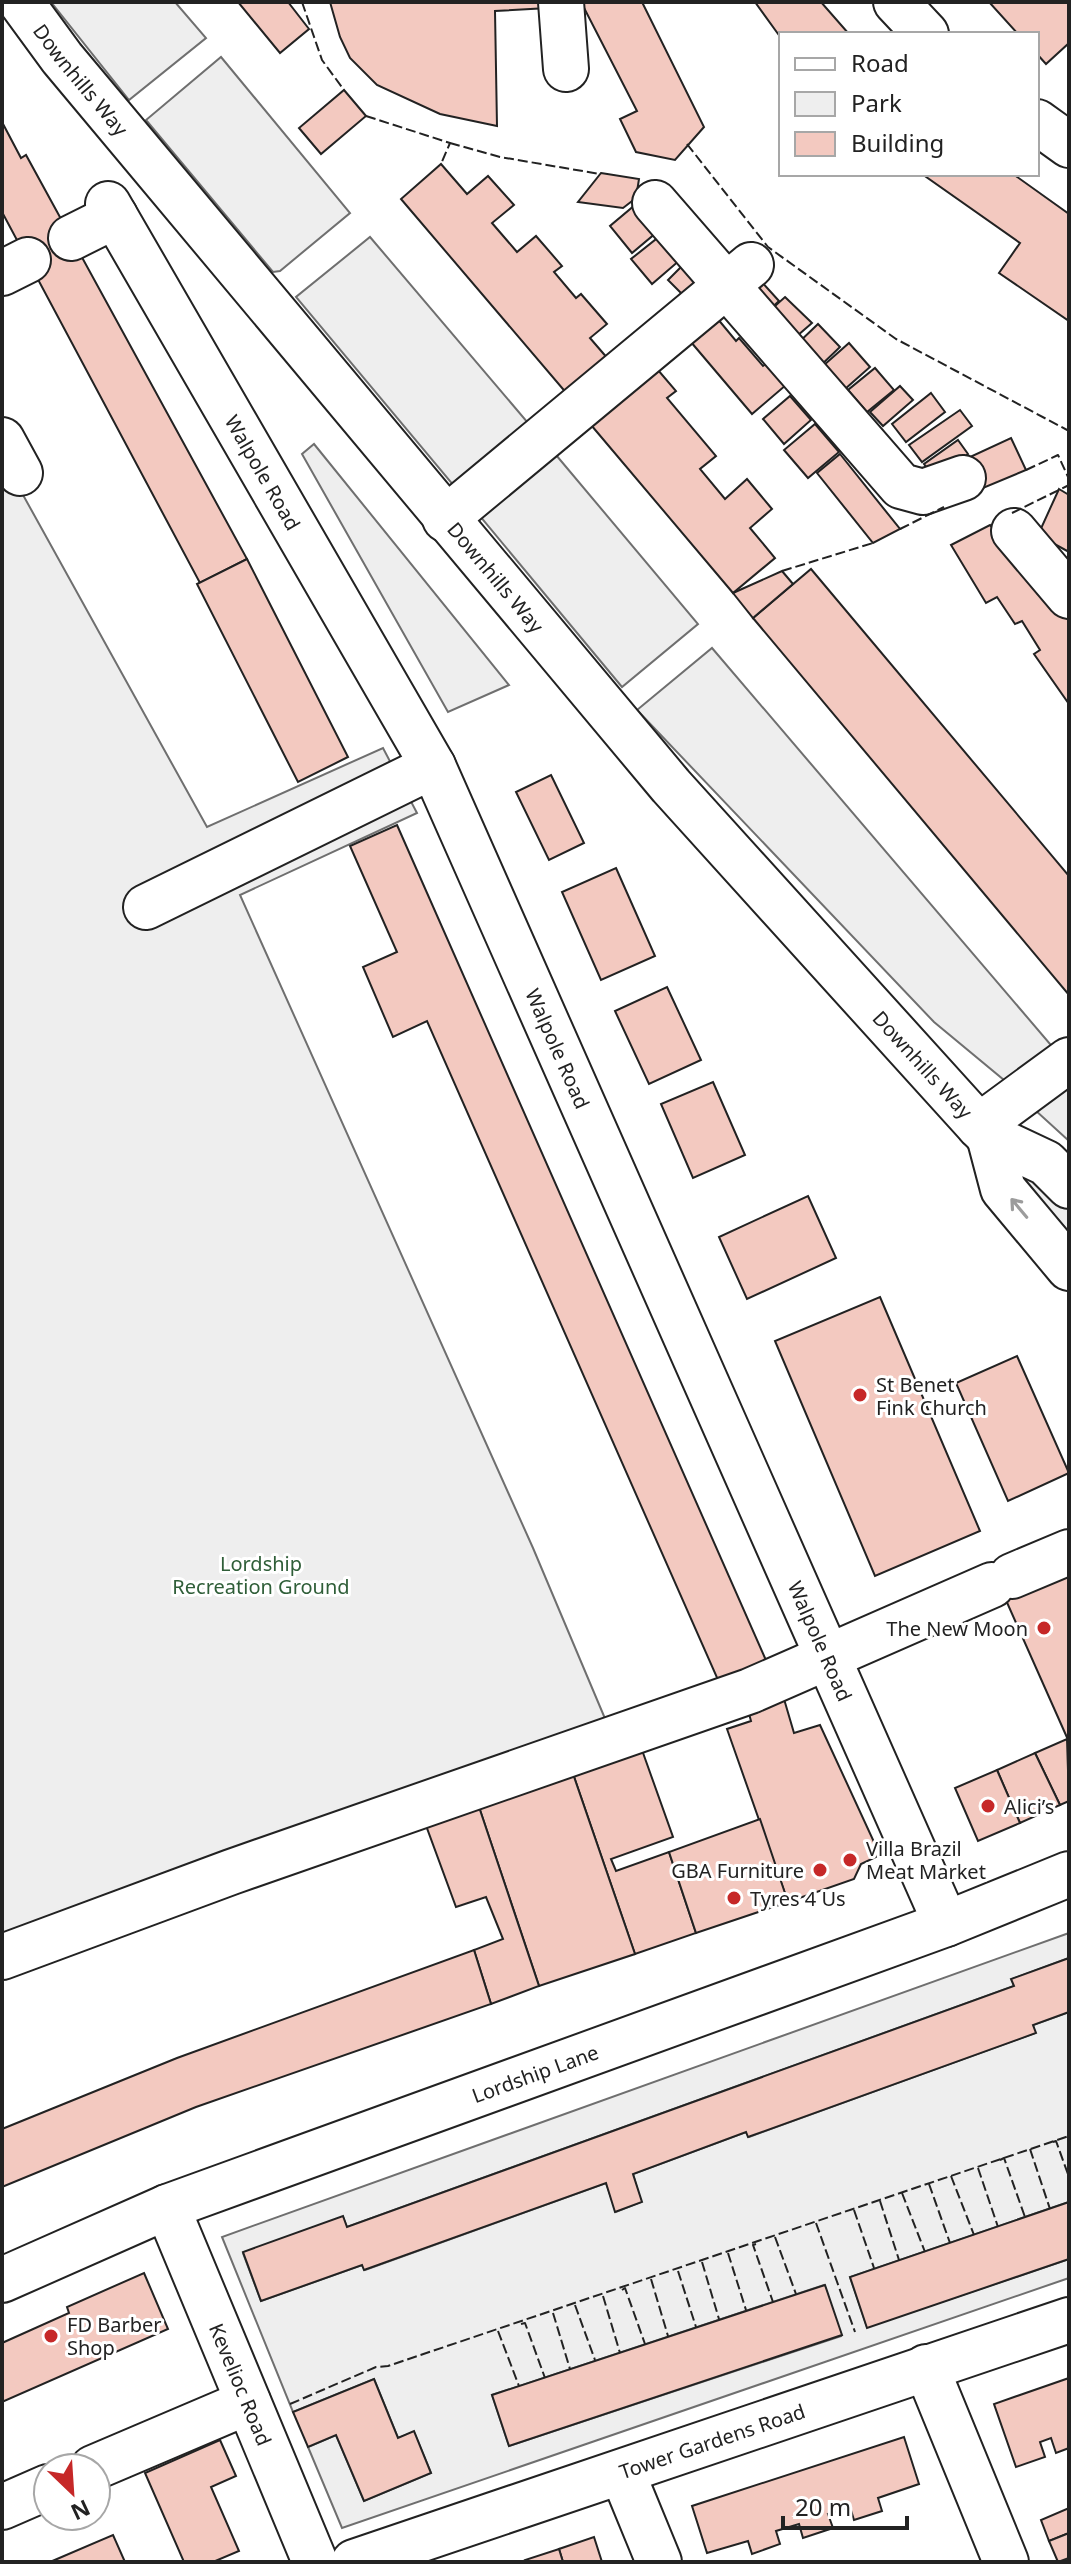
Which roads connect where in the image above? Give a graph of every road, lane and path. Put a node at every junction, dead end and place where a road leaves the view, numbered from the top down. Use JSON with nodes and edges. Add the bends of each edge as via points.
{"nodes":[{"id":1,"x":21,"y":2,"type":"edge"},
{"id":2,"x":561,"y":2,"type":"edge"},
{"id":3,"x":896,"y":2,"type":"edge"},
{"id":4,"x":924,"y":32,"type":"edge"},
{"id":5,"x":566,"y":69,"type":"dead end"},
{"id":6,"x":1039,"y":123,"type":"edge"},
{"id":7,"x":1069,"y":145,"type":"edge"},
{"id":8,"x":655,"y":203,"type":"dead end"},
{"id":9,"x":71,"y":238,"type":"dead end"},
{"id":10,"x":738,"y":276,"type":"junction"},
{"id":11,"x":963,"y":478,"type":"dead end"},
{"id":12,"x":445,"y":519,"type":"junction"},
{"id":13,"x":1014,"y":531,"type":"dead end"},
{"id":14,"x":1069,"y":596,"type":"edge"},
{"id":15,"x":433,"y":766,"type":"junction"},
{"id":16,"x":146,"y":907,"type":"dead end"},
{"id":17,"x":1069,"y":1060,"type":"edge"},
{"id":18,"x":984,"y":1131,"type":"junction"},
{"id":19,"x":1069,"y":1186,"type":"edge"},
{"id":20,"x":1069,"y":1268,"type":"edge"},
{"id":21,"x":1069,"y":1552,"type":"edge"},
{"id":22,"x":827,"y":1655,"type":"junction"},
{"id":23,"x":1069,"y":1874,"type":"edge"},
{"id":24,"x":946,"y":1924,"type":"junction"},
{"id":25,"x":2,"y":1957,"type":"edge"},
{"id":26,"x":167,"y":2207,"type":"junction"},
{"id":27,"x":2,"y":2280,"type":"edge"},
{"id":28,"x":1069,"y":2320,"type":"edge"},
{"id":29,"x":926,"y":2367,"type":"junction"},
{"id":30,"x":248,"y":2402,"type":"junction"},
{"id":31,"x":112,"y":2460,"type":"edge"},
{"id":32,"x":622,"y":2472,"type":"junction"},
{"id":33,"x":32,"y":2494,"type":"edge"},
{"id":34,"x":2,"y":2507,"type":"edge"},
{"id":35,"x":315,"y":2562,"type":"edge"},
{"id":36,"x":354,"y":2562,"type":"edge"},
{"id":37,"x":659,"y":2562,"type":"edge"},
{"id":38,"x":1006,"y":2562,"type":"edge"}],
"edges":[{"from":1,"to":12,"type":"street","name":"Downhills Way"},
{"from":2,"to":5,"type":"street"},
{"from":3,"to":4,"type":"street"},
{"from":6,"to":7,"type":"street"},
{"from":8,"to":10,"type":"street"},
{"from":9,"to":15,"type":"street","name":"Walpole Road","via":[[111,210],[246,408]]},
{"from":10,"to":11,"type":"street","via":[[901,486],[923,492]]},
{"from":10,"to":12,"type":"street"},
{"from":12,"to":18,"type":"street","name":"Downhills Way","via":[[671,786]]},
{"from":13,"to":14,"type":"street"},
{"from":15,"to":16,"type":"street"},
{"from":15,"to":22,"type":"street","name":"Walpole Road"},
{"from":17,"to":18,"type":"street"},
{"from":18,"to":19,"type":"street","name":"Downhills Way","via":[[1046,1163]]},
{"from":20,"to":18,"type":"street","name":"Downhills Way","one_way":true,"via":[[1003,1189]]},
{"from":21,"to":22,"type":"street"},
{"from":22,"to":24,"type":"street","name":"Walpole Road"},
{"from":22,"to":25,"type":"street","via":[[750,1691]]},
{"from":23,"to":24,"type":"street","name":"Lordship Lane"},
{"from":24,"to":26,"type":"street","name":"Lordship Lane"},
{"from":26,"to":27,"type":"street","name":"Lordship Lane"},
{"from":26,"to":30,"type":"street","name":"Kevelioc Road"},
{"from":28,"to":29,"type":"street","name":"Tower Gardens Road"},
{"from":29,"to":32,"type":"street","name":"Tower Gardens Road"},
{"from":29,"to":38,"type":"street"},
{"from":30,"to":31,"type":"street"},
{"from":30,"to":35,"type":"street","name":"Kevelioc Road"},
{"from":32,"to":36,"type":"street","name":"Tower Gardens Road"},
{"from":32,"to":37,"type":"street"},
{"from":33,"to":34,"type":"street"}]}
